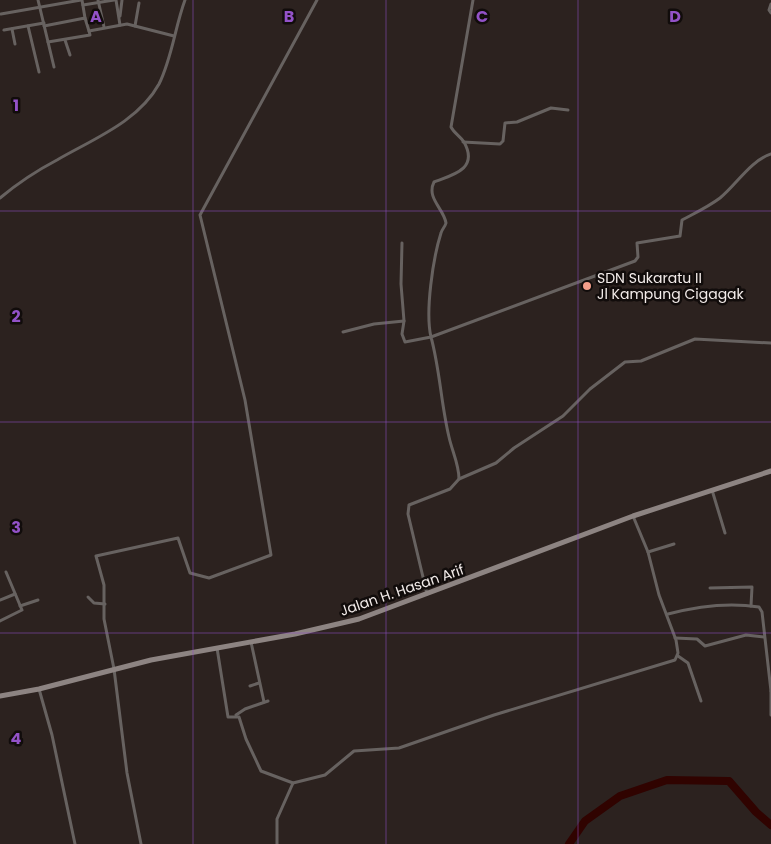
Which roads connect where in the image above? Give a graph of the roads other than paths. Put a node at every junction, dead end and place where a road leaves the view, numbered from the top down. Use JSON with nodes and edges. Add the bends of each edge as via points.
{"nodes":[{"id":1,"x":38,"y":0,"type":"edge"},
{"id":2,"x":81,"y":0,"type":"edge"},
{"id":3,"x":115,"y":0,"type":"edge"},
{"id":4,"x":122,"y":0,"type":"edge"},
{"id":5,"x":185,"y":0,"type":"edge"},
{"id":6,"x":317,"y":0,"type":"edge"},
{"id":7,"x":473,"y":0,"type":"edge"},
{"id":8,"x":98,"y":1,"type":"edge"},
{"id":9,"x":139,"y":3,"type":"dead end"},
{"id":10,"x":771,"y":4,"type":"edge"},
{"id":11,"x":83,"y":6,"type":"junction"},
{"id":12,"x":40,"y":7,"type":"junction"},
{"id":13,"x":771,"y":13,"type":"edge"},
{"id":14,"x":1,"y":14,"type":"edge"},
{"id":15,"x":86,"y":18,"type":"junction"},
{"id":16,"x":119,"y":19,"type":"junction"},
{"id":17,"x":44,"y":24,"type":"junction"},
{"id":18,"x":120,"y":25,"type":"junction"},
{"id":19,"x":28,"y":26,"type":"junction"},
{"id":20,"x":135,"y":26,"type":"junction"},
{"id":21,"x":104,"y":28,"type":"junction"},
{"id":22,"x":12,"y":29,"type":"junction"},
{"id":23,"x":4,"y":30,"type":"dead end"},
{"id":24,"x":89,"y":31,"type":"junction"},
{"id":25,"x":174,"y":36,"type":"junction"},
{"id":26,"x":65,"y":40,"type":"junction"},
{"id":27,"x":48,"y":42,"type":"junction"},
{"id":28,"x":15,"y":44,"type":"dead end"},
{"id":29,"x":70,"y":55,"type":"dead end"},
{"id":30,"x":54,"y":67,"type":"dead end"},
{"id":31,"x":39,"y":72,"type":"dead end"},
{"id":32,"x":568,"y":110,"type":"dead end"},
{"id":33,"x":463,"y":142,"type":"junction"},
{"id":34,"x":771,"y":154,"type":"edge"},
{"id":35,"x":0,"y":198,"type":"edge"},
{"id":36,"x":402,"y":243,"type":"dead end"},
{"id":37,"x":404,"y":321,"type":"junction"},
{"id":38,"x":343,"y":332,"type":"dead end"},
{"id":39,"x":431,"y":337,"type":"junction"},
{"id":40,"x":771,"y":344,"type":"edge"},
{"id":41,"x":771,"y":472,"type":"edge"},
{"id":42,"x":459,"y":479,"type":"junction"},
{"id":43,"x":712,"y":490,"type":"junction"},
{"id":44,"x":633,"y":516,"type":"junction"},
{"id":45,"x":725,"y":533,"type":"dead end"},
{"id":46,"x":674,"y":544,"type":"dead end"},
{"id":47,"x":648,"y":552,"type":"junction"},
{"id":48,"x":6,"y":572,"type":"dead end"},
{"id":49,"x":710,"y":588,"type":"dead end"},
{"id":50,"x":15,"y":594,"type":"junction"},
{"id":51,"x":427,"y":595,"type":"junction"},
{"id":52,"x":88,"y":598,"type":"dead end"},
{"id":53,"x":0,"y":600,"type":"edge"},
{"id":54,"x":38,"y":600,"type":"dead end"},
{"id":55,"x":105,"y":604,"type":"junction"},
{"id":56,"x":20,"y":606,"type":"junction"},
{"id":57,"x":751,"y":606,"type":"junction"},
{"id":58,"x":668,"y":614,"type":"junction"},
{"id":59,"x":0,"y":621,"type":"edge"},
{"id":60,"x":764,"y":637,"type":"junction"},
{"id":61,"x":675,"y":638,"type":"junction"},
{"id":62,"x":251,"y":642,"type":"junction"},
{"id":63,"x":217,"y":648,"type":"junction"},
{"id":64,"x":678,"y":656,"type":"junction"},
{"id":65,"x":112,"y":670,"type":"junction"},
{"id":66,"x":259,"y":683,"type":"junction"},
{"id":67,"x":250,"y":686,"type":"dead end"},
{"id":68,"x":39,"y":689,"type":"junction"},
{"id":69,"x":771,"y":692,"type":"edge"},
{"id":70,"x":0,"y":696,"type":"edge"},
{"id":71,"x":268,"y":701,"type":"dead end"},
{"id":72,"x":701,"y":701,"type":"dead end"},
{"id":73,"x":264,"y":702,"type":"junction"},
{"id":74,"x":236,"y":716,"type":"junction"},
{"id":75,"x":771,"y":716,"type":"edge"},
{"id":76,"x":293,"y":783,"type":"junction"},
{"id":77,"x":75,"y":844,"type":"edge"},
{"id":78,"x":141,"y":844,"type":"edge"},
{"id":79,"x":277,"y":844,"type":"edge"}],
"edges":[{"from":1,"to":12,"type":"street"},
{"from":2,"to":11,"type":"street"},
{"from":2,"to":12,"type":"street"},
{"from":3,"to":8,"type":"street"},
{"from":3,"to":16,"type":"street"},
{"from":4,"to":16,"type":"street"},
{"from":5,"to":25,"type":"street"},
{"from":6,"to":55,"type":"street","via":[[200,215],[245,400],[271,555],[209,578],[190,573],[178,538],[96,556],[104,585]]},
{"from":7,"to":33,"type":"street","via":[[451,127]]},
{"from":8,"to":11,"type":"street"},
{"from":8,"to":21,"type":"street"},
{"from":9,"to":20,"type":"street"},
{"from":10,"to":13,"type":"street"},
{"from":11,"to":15,"type":"street"},
{"from":12,"to":14,"type":"street"},
{"from":12,"to":17,"type":"street"},
{"from":15,"to":17,"type":"street"},
{"from":15,"to":24,"type":"street"},
{"from":16,"to":18,"type":"street"},
{"from":17,"to":19,"type":"street"},
{"from":17,"to":27,"type":"street"},
{"from":18,"to":20,"type":"street"},
{"from":18,"to":21,"type":"street"},
{"from":19,"to":22,"type":"street"},
{"from":19,"to":31,"type":"street"},
{"from":20,"to":25,"type":"street"},
{"from":21,"to":24,"type":"street"},
{"from":22,"to":23,"type":"street"},
{"from":22,"to":28,"type":"street"},
{"from":24,"to":26,"type":"street","via":[[90,35]]},
{"from":25,"to":35,"type":"street","via":[[160,83],[148,102],[103,135],[29,176]]},
{"from":26,"to":27,"type":"street"},
{"from":26,"to":29,"type":"street"},
{"from":27,"to":30,"type":"street"},
{"from":32,"to":33,"type":"street","via":[[551,108],[517,122],[505,123],[500,144]]},
{"from":33,"to":39,"type":"street","via":[[468,155],[465,167],[432,186],[434,201],[444,214],[446,223],[432,273],[428,324]]},
{"from":34,"to":39,"type":"street","via":[[761,158],[705,209],[682,220],[680,236],[637,243],[638,257],[635,261]]},
{"from":36,"to":37,"type":"street","via":[[400,284]]},
{"from":37,"to":38,"type":"street"},
{"from":37,"to":39,"type":"street","via":[[402,334],[405,342]]},
{"from":39,"to":42,"type":"street"},
{"from":40,"to":42,"type":"street","via":[[695,339],[641,361],[625,362],[590,389],[564,416],[496,463]]},
{"from":41,"to":43,"type":"main road","name":"Jalan H. Hasan Arif"},
{"from":42,"to":51,"type":"street","via":[[450,489],[408,508]]},
{"from":43,"to":44,"type":"main road","name":"Jalan H. Hasan Arif"},
{"from":43,"to":45,"type":"street"},
{"from":44,"to":47,"type":"street"},
{"from":44,"to":51,"type":"main road","name":"Jalan H. Hasan Arif"},
{"from":46,"to":47,"type":"street"},
{"from":47,"to":58,"type":"street","via":[[659,595]]},
{"from":48,"to":50,"type":"street"},
{"from":49,"to":57,"type":"street","via":[[752,587]]},
{"from":50,"to":53,"type":"street"},
{"from":50,"to":56,"type":"street"},
{"from":51,"to":62,"type":"main road","name":"Jalan H. Hasan Arif","via":[[351,622]]},
{"from":52,"to":55,"type":"street","via":[[94,603]]},
{"from":54,"to":56,"type":"street"},
{"from":55,"to":65,"type":"street","via":[[104,619]]},
{"from":56,"to":59,"type":"street","via":[[20,613]]},
{"from":57,"to":58,"type":"street","via":[[700,606]]},
{"from":57,"to":60,"type":"street","via":[[762,609]]},
{"from":58,"to":61,"type":"street"},
{"from":60,"to":61,"type":"street","via":[[746,635],[705,646],[697,639]]},
{"from":60,"to":69,"type":"street"},
{"from":61,"to":64,"type":"street"},
{"from":62,"to":63,"type":"main road","name":"Jalan H. Hasan Arif"},
{"from":62,"to":66,"type":"street"},
{"from":63,"to":65,"type":"main road","name":"Jalan H. Hasan Arif"},
{"from":63,"to":74,"type":"street","via":[[228,717]]},
{"from":64,"to":72,"type":"street","via":[[688,663]]},
{"from":64,"to":76,"type":"street","via":[[663,664],[494,715],[399,748],[354,751],[327,775]]},
{"from":65,"to":68,"type":"main road","name":"Jalan H. Hasan Arif"},
{"from":65,"to":78,"type":"street"},
{"from":66,"to":67,"type":"street"},
{"from":66,"to":73,"type":"street"},
{"from":68,"to":70,"type":"main road","name":"Jalan H. Hasan Arif"},
{"from":68,"to":77,"type":"street"},
{"from":69,"to":75,"type":"street"},
{"from":71,"to":73,"type":"street"},
{"from":73,"to":74,"type":"street"},
{"from":74,"to":76,"type":"street","via":[[261,771]]},
{"from":76,"to":79,"type":"street","via":[[277,819]]}]}
